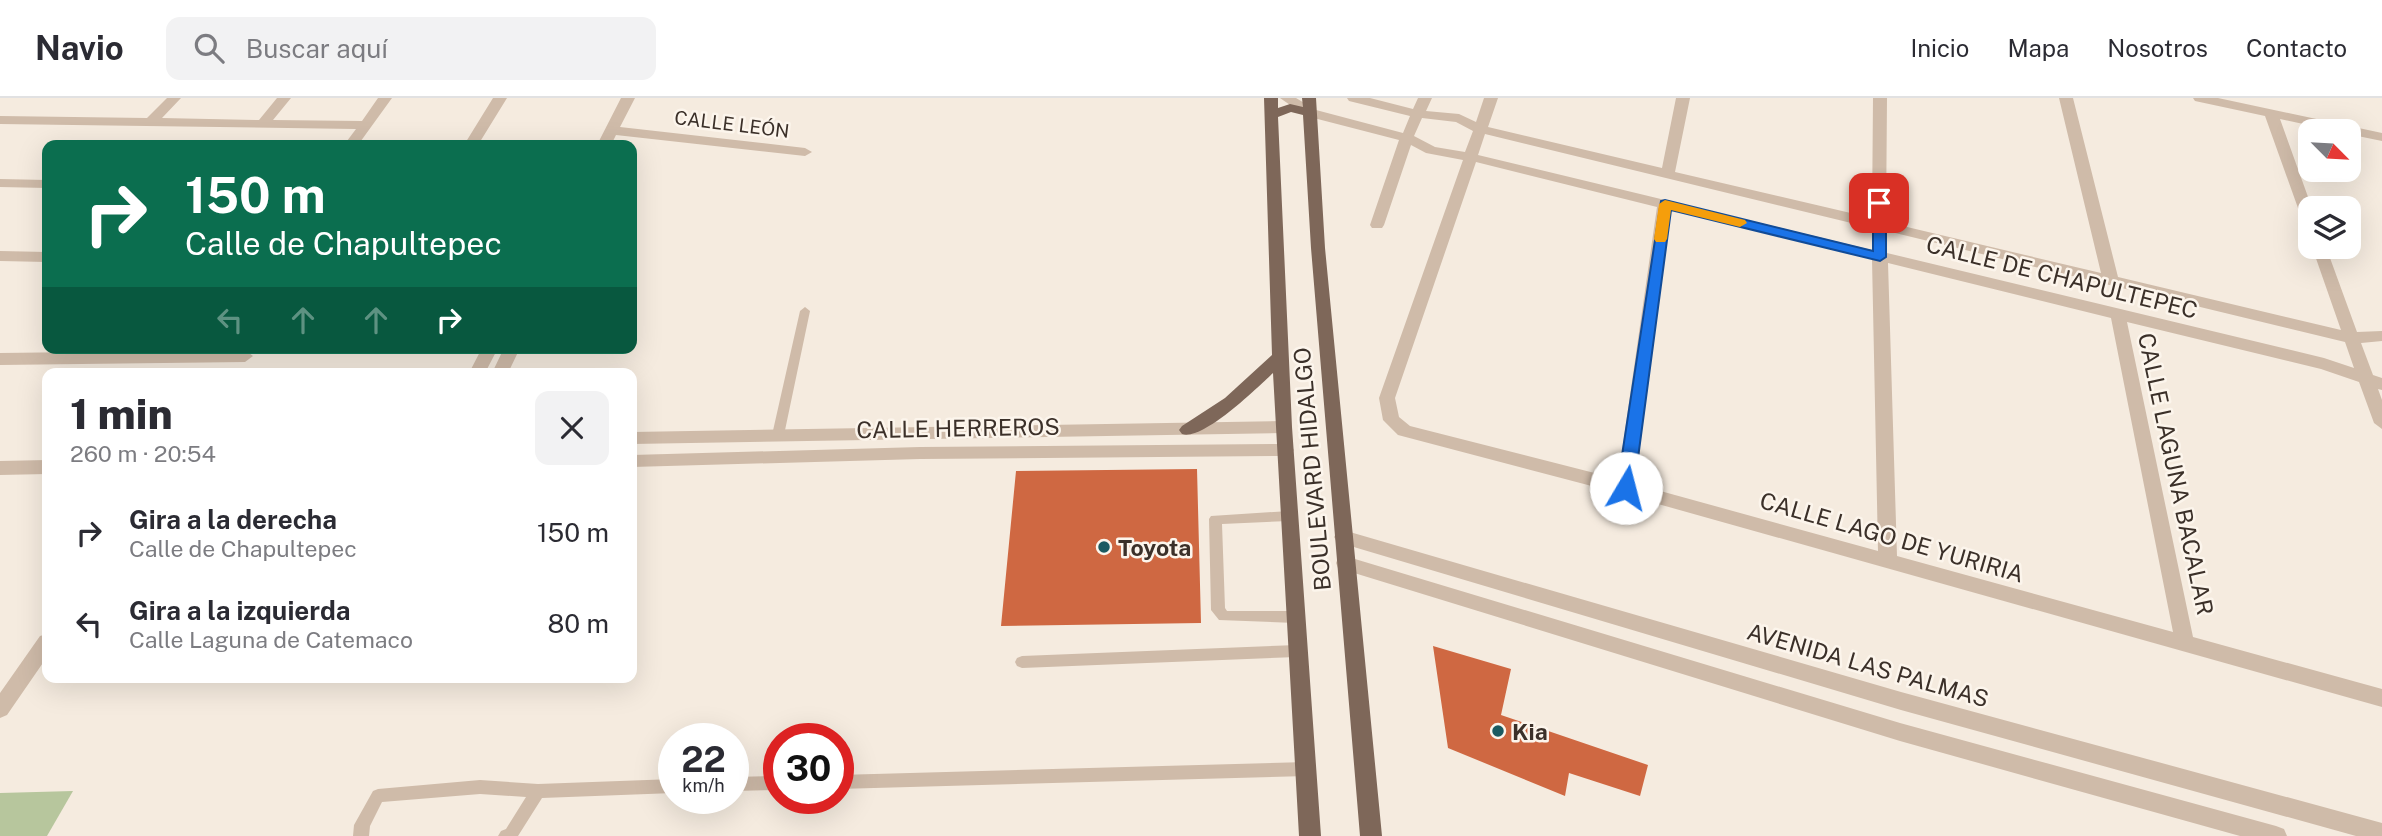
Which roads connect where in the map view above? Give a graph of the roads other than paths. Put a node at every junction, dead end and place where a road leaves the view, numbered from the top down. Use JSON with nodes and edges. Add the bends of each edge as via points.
{"nodes":[{"id":1,"x":174,"y":98,"type":"edge"},
{"id":2,"x":284,"y":98,"type":"edge"},
{"id":3,"x":384,"y":98,"type":"edge"},
{"id":4,"x":500,"y":98,"type":"edge"},
{"id":5,"x":628,"y":98,"type":"edge"},
{"id":6,"x":1285,"y":98,"type":"edge"},
{"id":7,"x":1354,"y":98,"type":"edge"},
{"id":8,"x":1425,"y":98,"type":"edge"},
{"id":9,"x":1491,"y":98,"type":"edge"},
{"id":10,"x":1683,"y":98,"type":"edge"},
{"id":11,"x":1880,"y":98,"type":"edge"},
{"id":12,"x":2066,"y":98,"type":"edge"},
{"id":13,"x":2200,"y":98,"type":"edge"},
{"id":14,"x":1271,"y":106,"type":"edge"},
{"id":15,"x":1310,"y":106,"type":"edge"},
{"id":16,"x":2271,"y":113,"type":"junction"},
{"id":17,"x":1418,"y":114,"type":"junction"},
{"id":18,"x":0,"y":120,"type":"edge"},
{"id":19,"x":151,"y":122,"type":"junction"},
{"id":20,"x":262,"y":124,"type":"junction"},
{"id":21,"x":365,"y":125,"type":"junction"},
{"id":22,"x":1480,"y":129,"type":"junction"},
{"id":23,"x":612,"y":130,"type":"junction"},
{"id":24,"x":2382,"y":137,"type":"edge"},
{"id":25,"x":1407,"y":138,"type":"junction"},
{"id":26,"x":354,"y":140,"type":"edge"},
{"id":27,"x":474,"y":140,"type":"edge"},
{"id":28,"x":607,"y":140,"type":"edge"},
{"id":29,"x":805,"y":152,"type":"dead end"},
{"id":30,"x":1471,"y":157,"type":"junction"},
{"id":31,"x":1668,"y":174,"type":"junction"},
{"id":32,"x":0,"y":183,"type":"edge"},
{"id":33,"x":42,"y":184,"type":"edge"},
{"id":34,"x":2301,"y":196,"type":"edge"},
{"id":35,"x":1665,"y":204,"type":"junction"},
{"id":36,"x":1377,"y":225,"type":"dead end"},
{"id":37,"x":1879,"y":225,"type":"junction"},
{"id":38,"x":0,"y":256,"type":"edge"},
{"id":39,"x":42,"y":257,"type":"edge"},
{"id":40,"x":1880,"y":257,"type":"junction"},
{"id":41,"x":2323,"y":259,"type":"edge"},
{"id":42,"x":2112,"y":281,"type":"junction"},
{"id":43,"x":805,"y":311,"type":"dead end"},
{"id":44,"x":2118,"y":314,"type":"junction"},
{"id":45,"x":2382,"y":336,"type":"edge"},
{"id":46,"x":2351,"y":338,"type":"junction"},
{"id":47,"x":1280,"y":358,"type":"junction"},
{"id":48,"x":0,"y":359,"type":"edge"},
{"id":49,"x":238,"y":368,"type":"edge"},
{"id":50,"x":2366,"y":378,"type":"junction"},
{"id":51,"x":2382,"y":384,"type":"edge"},
{"id":52,"x":2382,"y":424,"type":"edge"},
{"id":53,"x":1283,"y":427,"type":"junction"},
{"id":54,"x":1188,"y":430,"type":"junction"},
{"id":55,"x":778,"y":435,"type":"junction"},
{"id":56,"x":637,"y":438,"type":"edge"},
{"id":57,"x":1285,"y":450,"type":"junction"},
{"id":58,"x":637,"y":461,"type":"edge"},
{"id":59,"x":42,"y":467,"type":"edge"},
{"id":60,"x":0,"y":468,"type":"edge"},
{"id":61,"x":1626,"y":488,"type":"junction"},
{"id":62,"x":1289,"y":516,"type":"junction"},
{"id":63,"x":1343,"y":537,"type":"junction"},
{"id":64,"x":1888,"y":561,"type":"junction"},
{"id":65,"x":1345,"y":563,"type":"junction"},
{"id":66,"x":1436,"y":564,"type":"junction"},
{"id":67,"x":1428,"y":589,"type":"junction"},
{"id":68,"x":1295,"y":618,"type":"junction"},
{"id":69,"x":2185,"y":644,"type":"junction"},
{"id":70,"x":42,"y":649,"type":"edge"},
{"id":71,"x":1297,"y":651,"type":"junction"},
{"id":72,"x":1022,"y":662,"type":"dead end"},
{"id":73,"x":2382,"y":698,"type":"edge"},
{"id":74,"x":1901,"y":701,"type":"junction"},
{"id":75,"x":0,"y":709,"type":"edge"},
{"id":76,"x":1900,"y":732,"type":"junction"},
{"id":77,"x":1307,"y":769,"type":"junction"},
{"id":78,"x":854,"y":782,"type":"edge"},
{"id":79,"x":658,"y":787,"type":"edge"},
{"id":80,"x":538,"y":791,"type":"junction"},
{"id":81,"x":2382,"y":832,"type":"edge"},
{"id":82,"x":361,"y":836,"type":"edge"},
{"id":83,"x":506,"y":836,"type":"edge"},
{"id":84,"x":1310,"y":836,"type":"edge"},
{"id":85,"x":1371,"y":836,"type":"edge"},
{"id":86,"x":2276,"y":836,"type":"edge"}],
"edges":[{"from":1,"to":19,"type":"street"},
{"from":2,"to":20,"type":"street"},
{"from":3,"to":21,"type":"street"},
{"from":4,"to":27,"type":"street"},
{"from":5,"to":23,"type":"street"},
{"from":6,"to":14,"type":"street","name":"CALLE DE CHAPULTEPEC"},
{"from":6,"to":15,"type":"street","name":"CALLE DE CHAPULTEPEC"},
{"from":7,"to":17,"type":"street","name":"CALLE DE CHAPULTEPEC"},
{"from":8,"to":17,"type":"street"},
{"from":9,"to":22,"type":"street"},
{"from":10,"to":31,"type":"street"},
{"from":11,"to":37,"type":"street"},
{"from":12,"to":42,"type":"street"},
{"from":13,"to":16,"type":"street"},
{"from":14,"to":15,"type":"main road"},
{"from":14,"to":47,"type":"main road","name":"BOULEVARD HIDALGO"},
{"from":15,"to":25,"type":"street","name":"CALLE DE CHAPULTEPEC"},
{"from":15,"to":63,"type":"main road","name":"BOULEVARD HIDALGO"},
{"from":16,"to":24,"type":"street"},
{"from":16,"to":34,"type":"street"},
{"from":17,"to":22,"type":"street","name":"CALLE DE CHAPULTEPEC","via":[[1459,118]]},
{"from":17,"to":25,"type":"street"},
{"from":18,"to":19,"type":"street"},
{"from":19,"to":20,"type":"street"},
{"from":20,"to":21,"type":"street"},
{"from":21,"to":26,"type":"street"},
{"from":22,"to":30,"type":"street"},
{"from":22,"to":31,"type":"street","name":"CALLE DE CHAPULTEPEC"},
{"from":23,"to":28,"type":"street"},
{"from":23,"to":29,"type":"street","name":"CALLE LEÓN"},
{"from":25,"to":30,"type":"street","name":"CALLE DE CHAPULTEPEC","via":[[1432,150]]},
{"from":25,"to":36,"type":"street"},
{"from":30,"to":35,"type":"street","name":"CALLE DE CHAPULTEPEC"},
{"from":30,"to":61,"type":"street","name":"CALLE LAGO DE YURIRIA","via":[[1387,397],[1391,420],[1405,431]]},
{"from":31,"to":37,"type":"street","name":"CALLE DE CHAPULTEPEC"},
{"from":32,"to":33,"type":"street"},
{"from":35,"to":40,"type":"street","name":"CALLE DE CHAPULTEPEC"},
{"from":35,"to":61,"type":"street"},
{"from":37,"to":40,"type":"street"},
{"from":37,"to":42,"type":"street","name":"CALLE DE CHAPULTEPEC"},
{"from":38,"to":39,"type":"street"},
{"from":40,"to":44,"type":"street","name":"CALLE DE CHAPULTEPEC"},
{"from":40,"to":64,"type":"street"},
{"from":41,"to":46,"type":"street"},
{"from":42,"to":46,"type":"street","name":"CALLE DE CHAPULTEPEC"},
{"from":43,"to":55,"type":"lane"},
{"from":44,"to":50,"type":"street","name":"CALLE DE CHAPULTEPEC"},
{"from":44,"to":69,"type":"street","name":"CALLE LAGUNA BACALAR"},
{"from":45,"to":46,"type":"street","name":"CALLE DE CHAPULTEPEC"},
{"from":46,"to":50,"type":"street"},
{"from":47,"to":53,"type":"main road","name":"BOULEVARD HIDALGO"},
{"from":47,"to":54,"type":"main road","via":[[1231,402]]},
{"from":48,"to":49,"type":"street","via":[[246,356]]},
{"from":50,"to":51,"type":"street","name":"CALLE DE CHAPULTEPEC"},
{"from":50,"to":52,"type":"street"},
{"from":53,"to":54,"type":"street","name":"CALLE HERREROS"},
{"from":53,"to":57,"type":"main road","name":"BOULEVARD HIDALGO"},
{"from":54,"to":55,"type":"street","name":"CALLE HERREROS"},
{"from":55,"to":56,"type":"street","name":"CALLE HERREROS"},
{"from":57,"to":58,"type":"street","name":"CALLE HERREROS"},
{"from":57,"to":62,"type":"main road","name":"BOULEVARD HIDALGO"},
{"from":59,"to":60,"type":"street"},
{"from":61,"to":64,"type":"street","name":"CALLE LAGO DE YURIRIA"},
{"from":62,"to":68,"type":"main road","name":"BOULEVARD HIDALGO"},
{"from":62,"to":68,"type":"lane","via":[[1215,519],[1218,610],[1224,617]]},
{"from":63,"to":65,"type":"main road","name":"BOULEVARD HIDALGO"},
{"from":63,"to":66,"type":"street","name":"AVENIDA LAS PALMAS"},
{"from":64,"to":69,"type":"street","name":"CALLE LAGO DE YURIRIA"},
{"from":65,"to":67,"type":"street"},
{"from":65,"to":85,"type":"main road","name":"BOULEVARD HIDALGO"},
{"from":66,"to":67,"type":"street"},
{"from":66,"to":74,"type":"street","name":"AVENIDA LAS PALMAS"},
{"from":67,"to":76,"type":"street"},
{"from":68,"to":71,"type":"main road","name":"BOULEVARD HIDALGO"},
{"from":69,"to":73,"type":"street","name":"CALLE LAGO DE YURIRIA"},
{"from":70,"to":75,"type":"street"},
{"from":71,"to":72,"type":"lane"},
{"from":71,"to":77,"type":"main road","name":"BOULEVARD HIDALGO"},
{"from":74,"to":76,"type":"street"},
{"from":74,"to":81,"type":"street","name":"AVENIDA LAS PALMAS"},
{"from":76,"to":86,"type":"street"},
{"from":77,"to":78,"type":"lane"},
{"from":77,"to":84,"type":"main road","name":"BOULEVARD HIDALGO"},
{"from":79,"to":80,"type":"lane"},
{"from":80,"to":82,"type":"lane","via":[[481,787],[378,796]]},
{"from":80,"to":83,"type":"lane"}]}
